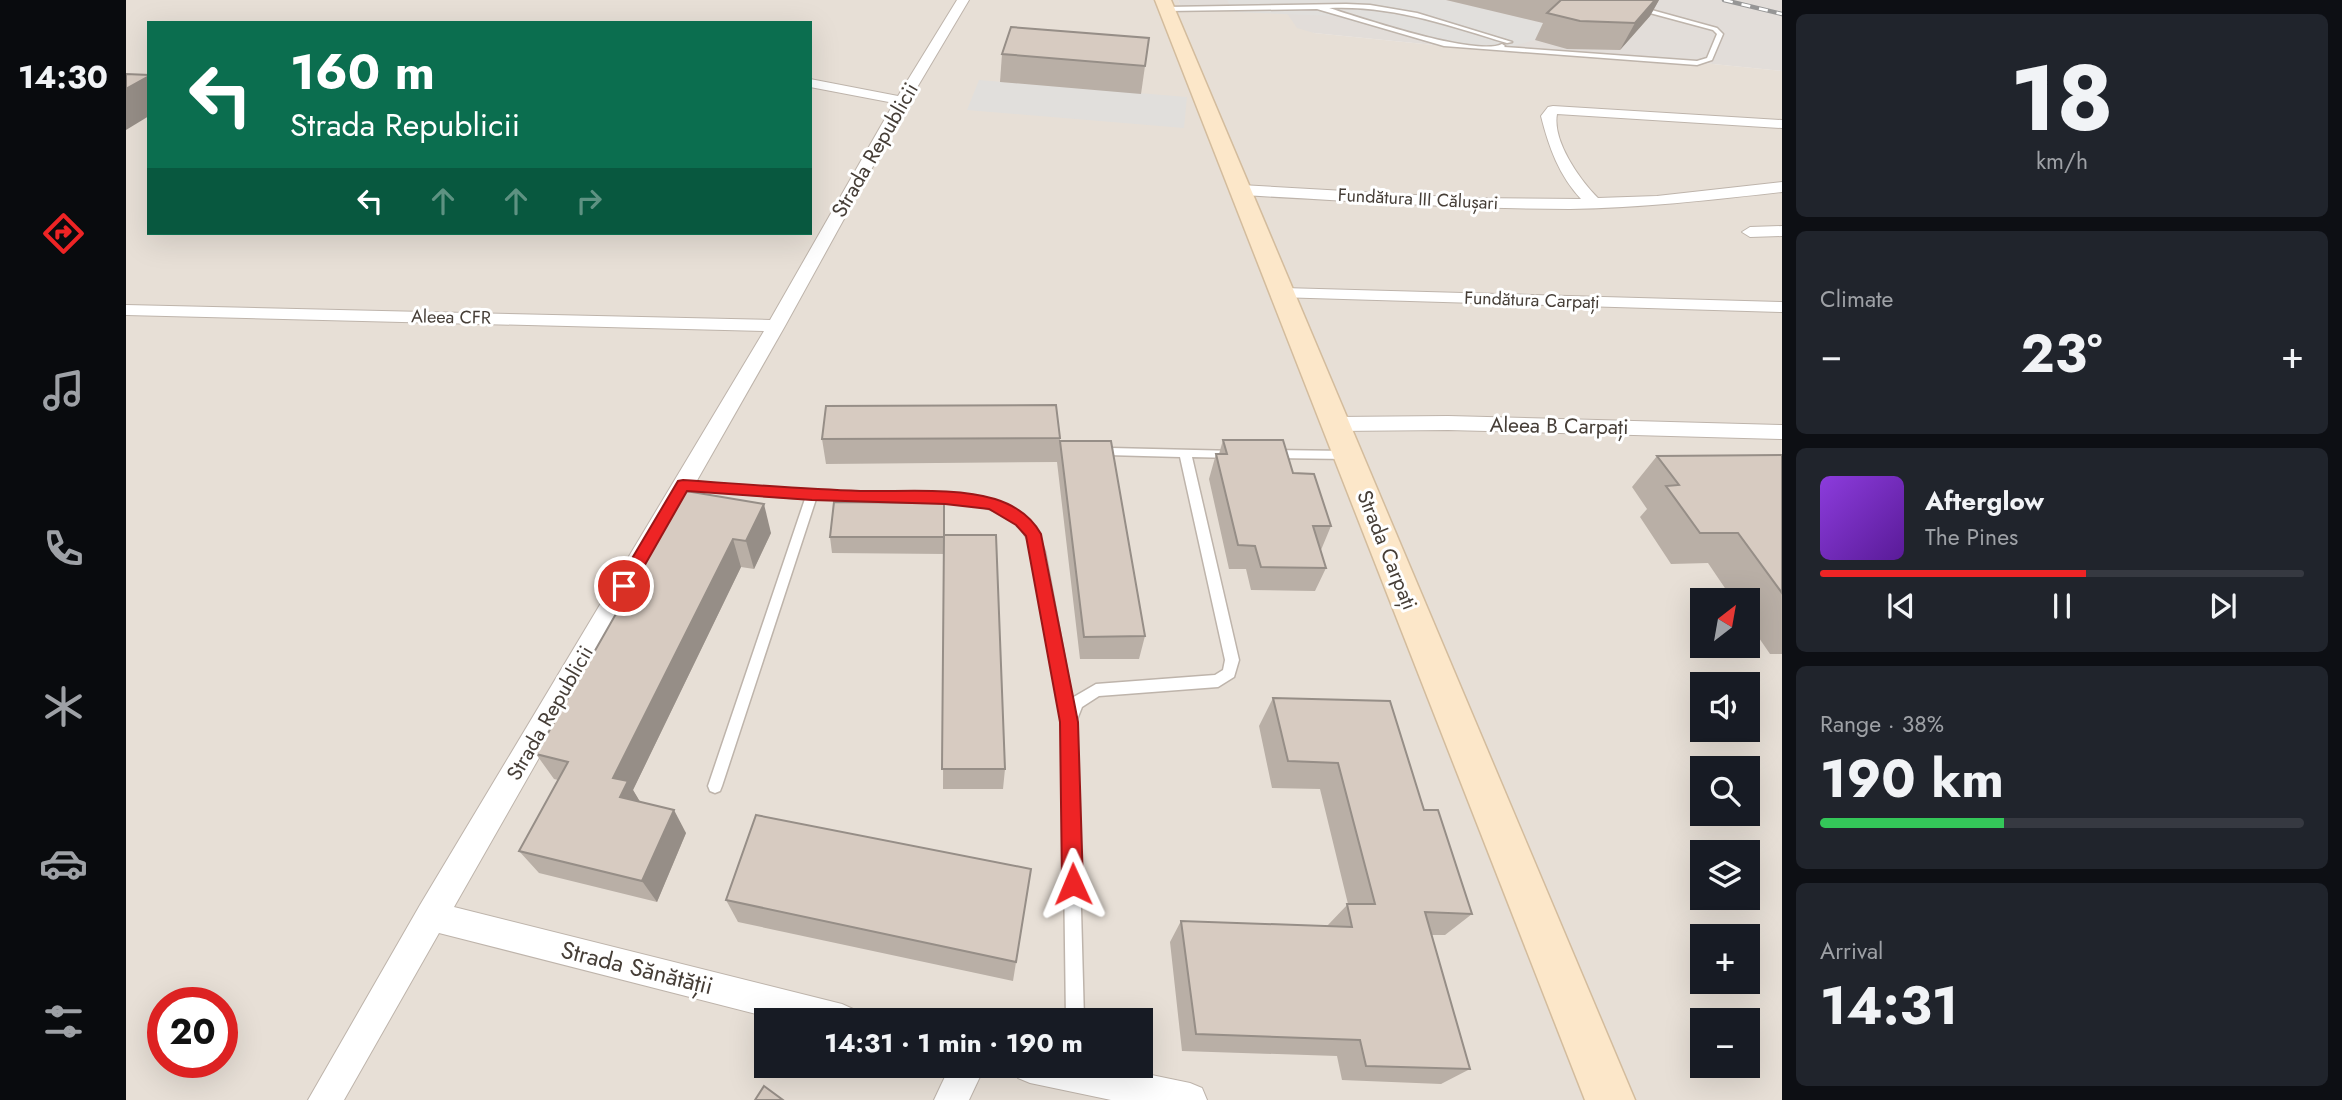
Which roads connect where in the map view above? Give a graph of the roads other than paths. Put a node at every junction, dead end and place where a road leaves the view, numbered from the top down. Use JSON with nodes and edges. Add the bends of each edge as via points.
{"nodes":[{"id":1,"x":963,"y":0,"type":"edge"},
{"id":2,"x":1234,"y":0,"type":"edge"},
{"id":3,"x":1165,"y":4,"type":"edge"},
{"id":4,"x":1627,"y":6,"type":"edge"},
{"id":5,"x":1317,"y":7,"type":"junction"},
{"id":6,"x":1240,"y":8,"type":"junction"},
{"id":7,"x":1498,"y":49,"type":"junction"},
{"id":8,"x":812,"y":83,"type":"edge"},
{"id":9,"x":902,"y":101,"type":"junction"},
{"id":10,"x":1782,"y":124,"type":"edge"},
{"id":11,"x":1782,"y":187,"type":"edge"},
{"id":12,"x":1241,"y":190,"type":"junction"},
{"id":13,"x":1594,"y":203,"type":"junction"},
{"id":14,"x":1782,"y":231,"type":"edge"},
{"id":15,"x":1750,"y":232,"type":"dead end"},
{"id":16,"x":1283,"y":293,"type":"junction"},
{"id":17,"x":1782,"y":307,"type":"edge"},
{"id":18,"x":126,"y":310,"type":"edge"},
{"id":19,"x":776,"y":326,"type":"junction"},
{"id":20,"x":1782,"y":432,"type":"edge"},
{"id":21,"x":1342,"y":439,"type":"junction"},
{"id":22,"x":1111,"y":453,"type":"edge"},
{"id":23,"x":1185,"y":453,"type":"junction"},
{"id":24,"x":1252,"y":454,"type":"edge"},
{"id":25,"x":1265,"y":454,"type":"edge"},
{"id":26,"x":683,"y":485,"type":"junction"},
{"id":27,"x":812,"y":495,"type":"junction"},
{"id":28,"x":1069,"y":722,"type":"junction"},
{"id":29,"x":715,"y":786,"type":"dead end"},
{"id":30,"x":431,"y":916,"type":"junction"},
{"id":31,"x":795,"y":1008,"type":"edge"},
{"id":32,"x":1075,"y":1008,"type":"edge"},
{"id":33,"x":962,"y":1078,"type":"edge"},
{"id":34,"x":1104,"y":1078,"type":"edge"},
{"id":35,"x":325,"y":1100,"type":"edge"},
{"id":36,"x":951,"y":1100,"type":"edge"},
{"id":37,"x":1190,"y":1100,"type":"edge"},
{"id":38,"x":1610,"y":1100,"type":"edge"}],
"edges":[{"from":1,"to":9,"type":"street","name":"Strada Republicii"},
{"from":2,"to":6,"type":"lane"},
{"from":3,"to":6,"type":"lane"},
{"from":3,"to":12,"type":"street","name":"Strada Carpați"},
{"from":4,"to":7,"type":"lane","via":[[1715,29],[1720,34],[1710,59],[1697,63]]},
{"from":5,"to":6,"type":"lane"},
{"from":5,"to":7,"type":"lane","via":[[1419,38]]},
{"from":5,"to":7,"type":"lane","via":[[1362,4],[1402,11],[1509,42]]},
{"from":8,"to":9,"type":"street"},
{"from":9,"to":19,"type":"street","name":"Strada Republicii"},
{"from":10,"to":13,"type":"street","via":[[1553,110],[1548,116],[1560,161]]},
{"from":11,"to":13,"type":"street","name":"Fundătura III Călușari"},
{"from":12,"to":13,"type":"street","name":"Fundătura III Călușari","via":[[1468,203]]},
{"from":12,"to":16,"type":"street","name":"Strada Carpați"},
{"from":14,"to":15,"type":"street"},
{"from":16,"to":17,"type":"street","name":"Fundătura Carpați"},
{"from":16,"to":21,"type":"street","name":"Strada Carpați"},
{"from":18,"to":19,"type":"street","name":"Aleea CFR"},
{"from":19,"to":26,"type":"street","name":"Strada Republicii"},
{"from":20,"to":21,"type":"street","name":"Aleea B Carpați","via":[[1448,423]]},
{"from":21,"to":25,"type":"lane"},
{"from":21,"to":38,"type":"street","name":"Strada Carpați"},
{"from":22,"to":23,"type":"lane"},
{"from":23,"to":24,"type":"lane"},
{"from":23,"to":28,"type":"lane","via":[[1232,660],[1228,673],[1218,681],[1096,690],[1076,703]]},
{"from":26,"to":27,"type":"lane"},
{"from":26,"to":30,"type":"street","name":"Strada Republicii"},
{"from":27,"to":28,"type":"lane","via":[[970,500],[991,504],[1022,520],[1039,552]]},
{"from":27,"to":29,"type":"lane"},
{"from":28,"to":32,"type":"lane"},
{"from":30,"to":31,"type":"street","name":"Strada Sănătății"},
{"from":30,"to":35,"type":"street","name":"Strada Republicii"},
{"from":33,"to":36,"type":"street"},
{"from":34,"to":37,"type":"street"}]}
